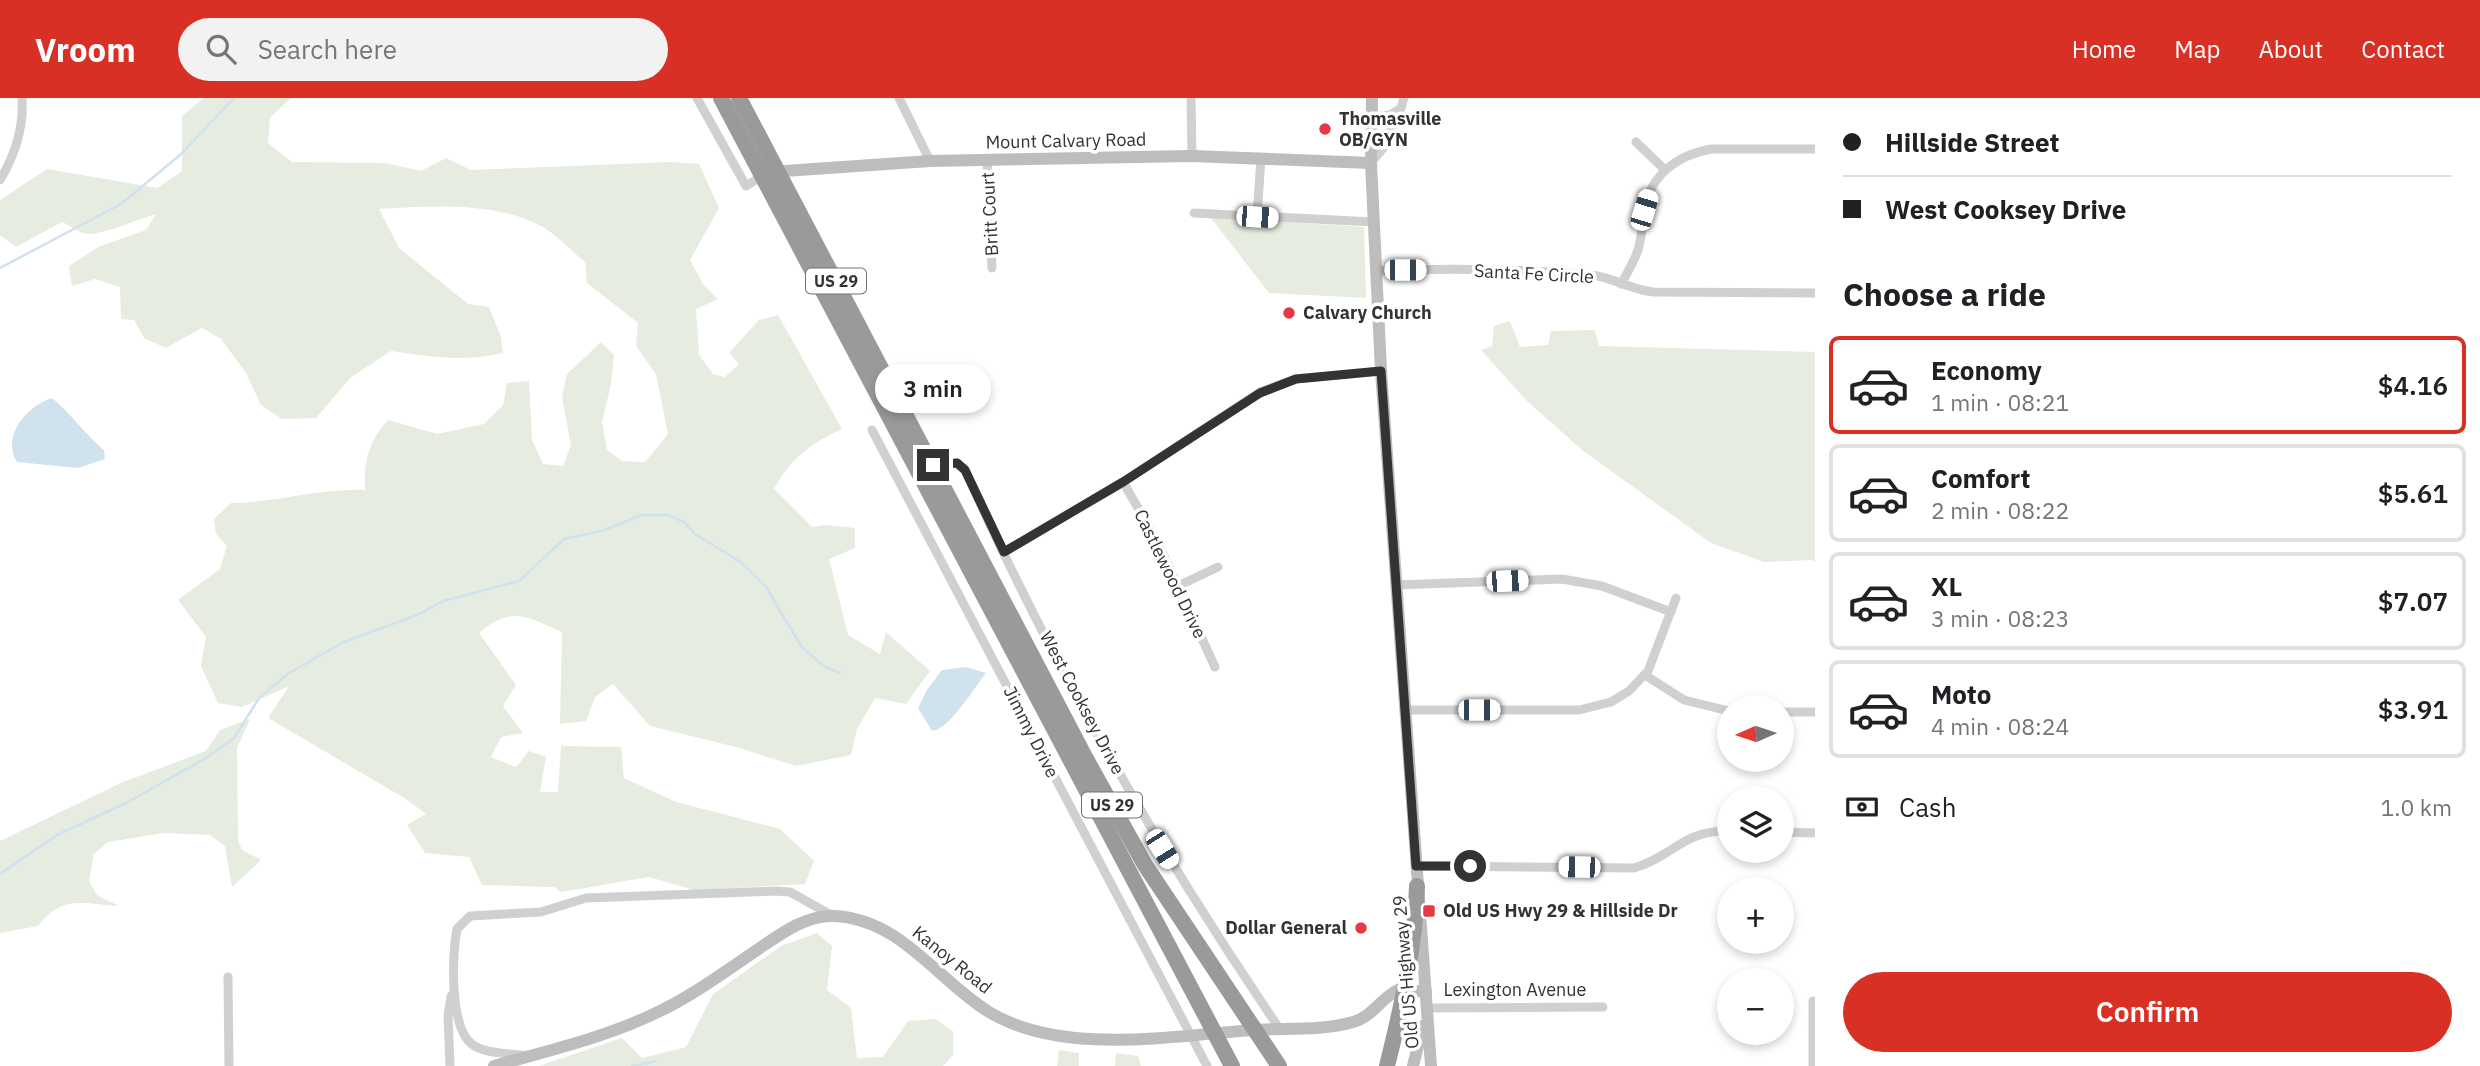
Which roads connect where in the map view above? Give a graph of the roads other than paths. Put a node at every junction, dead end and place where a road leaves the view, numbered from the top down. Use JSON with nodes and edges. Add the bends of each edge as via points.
{"nodes":[{"id":1,"x":22,"y":98,"type":"edge"},
{"id":2,"x":696,"y":98,"type":"edge"},
{"id":3,"x":721,"y":98,"type":"edge"},
{"id":4,"x":740,"y":98,"type":"edge"},
{"id":5,"x":900,"y":98,"type":"edge"},
{"id":6,"x":1191,"y":98,"type":"edge"},
{"id":7,"x":1372,"y":98,"type":"edge"},
{"id":8,"x":1402,"y":103,"type":"edge"},
{"id":9,"x":1372,"y":117,"type":"junction"},
{"id":10,"x":1636,"y":142,"type":"dead end"},
{"id":11,"x":1815,"y":149,"type":"edge"},
{"id":12,"x":1192,"y":156,"type":"junction"},
{"id":13,"x":1261,"y":158,"type":"junction"},
{"id":14,"x":987,"y":160,"type":"junction"},
{"id":15,"x":930,"y":161,"type":"junction"},
{"id":16,"x":1371,"y":163,"type":"junction"},
{"id":17,"x":1665,"y":170,"type":"junction"},
{"id":18,"x":770,"y":173,"type":"junction"},
{"id":19,"x":0,"y":180,"type":"edge"},
{"id":20,"x":1194,"y":213,"type":"dead end"},
{"id":21,"x":1257,"y":217,"type":"junction"},
{"id":22,"x":1374,"y":222,"type":"junction"},
{"id":23,"x":992,"y":268,"type":"dead end"},
{"id":24,"x":1376,"y":271,"type":"junction"},
{"id":25,"x":1621,"y":284,"type":"junction"},
{"id":26,"x":1815,"y":293,"type":"edge"},
{"id":27,"x":1381,"y":371,"type":"junction"},
{"id":28,"x":872,"y":430,"type":"dead end"},
{"id":29,"x":933,"y":465,"type":"junction"},
{"id":30,"x":916,"y":470,"type":"junction"},
{"id":31,"x":897,"y":476,"type":"junction"},
{"id":32,"x":1123,"y":482,"type":"junction"},
{"id":33,"x":1004,"y":552,"type":"junction"},
{"id":34,"x":1218,"y":567,"type":"dead end"},
{"id":35,"x":1396,"y":585,"type":"junction"},
{"id":36,"x":1178,"y":586,"type":"junction"},
{"id":37,"x":1676,"y":598,"type":"dead end"},
{"id":38,"x":1671,"y":612,"type":"junction"},
{"id":39,"x":1215,"y":667,"type":"dead end"},
{"id":40,"x":1645,"y":675,"type":"junction"},
{"id":41,"x":1717,"y":708,"type":"edge"},
{"id":42,"x":1405,"y":710,"type":"junction"},
{"id":43,"x":1794,"y":712,"type":"edge"},
{"id":44,"x":1815,"y":712,"type":"edge"},
{"id":45,"x":1717,"y":830,"type":"edge"},
{"id":46,"x":1794,"y":832,"type":"edge"},
{"id":47,"x":1815,"y":833,"type":"edge"},
{"id":48,"x":1416,"y":866,"type":"junction"},
{"id":49,"x":1417,"y":886,"type":"joint"},
{"id":50,"x":833,"y":916,"type":"junction"},
{"id":51,"x":228,"y":976,"type":"dead end"},
{"id":52,"x":455,"y":981,"type":"junction"},
{"id":53,"x":1416,"y":991,"type":"junction"},
{"id":54,"x":1813,"y":1001,"type":"edge"},
{"id":55,"x":1603,"y":1007,"type":"dead end"},
{"id":56,"x":1427,"y":1008,"type":"junction"},
{"id":57,"x":1279,"y":1028,"type":"junction"},
{"id":58,"x":1254,"y":1030,"type":"junction"},
{"id":59,"x":1212,"y":1033,"type":"junction"},
{"id":60,"x":1188,"y":1035,"type":"junction"},
{"id":61,"x":528,"y":1056,"type":"junction"},
{"id":62,"x":229,"y":1066,"type":"edge"},
{"id":63,"x":450,"y":1066,"type":"edge"},
{"id":64,"x":494,"y":1066,"type":"edge"},
{"id":65,"x":1207,"y":1066,"type":"edge"},
{"id":66,"x":1232,"y":1066,"type":"edge"},
{"id":67,"x":1279,"y":1066,"type":"edge"},
{"id":68,"x":1388,"y":1066,"type":"edge"},
{"id":69,"x":1413,"y":1066,"type":"edge"},
{"id":70,"x":1432,"y":1066,"type":"edge"},
{"id":71,"x":1813,"y":1066,"type":"edge"}],
"edges":[{"from":1,"to":19,"type":"street","via":[[19,137]]},
{"from":2,"to":18,"type":"street","via":[[746,186]]},
{"from":3,"to":18,"type":"highway","number":"US 29"},
{"from":4,"to":18,"type":"highway","number":"US 29"},
{"from":5,"to":15,"type":"street"},
{"from":6,"to":12,"type":"street"},
{"from":7,"to":9,"type":"street"},
{"from":8,"to":9,"type":"street","via":[[1390,115]]},
{"from":8,"to":16,"type":"street","via":[[1384,147]]},
{"from":9,"to":16,"type":"street"},
{"from":10,"to":17,"type":"street"},
{"from":11,"to":17,"type":"street","via":[[1710,149],[1694,152]]},
{"from":12,"to":13,"type":"street","name":"Mount Calvary Road"},
{"from":12,"to":14,"type":"street","name":"Mount Calvary Road"},
{"from":13,"to":16,"type":"street","name":"Mount Calvary Road"},
{"from":13,"to":21,"type":"street"},
{"from":14,"to":15,"type":"street","name":"Mount Calvary Road"},
{"from":14,"to":23,"type":"street","name":"Britt Court"},
{"from":15,"to":18,"type":"street","name":"Mount Calvary Road"},
{"from":16,"to":22,"type":"street","name":"Old US Highway 29"},
{"from":17,"to":25,"type":"street","via":[[1650,191],[1637,252]]},
{"from":18,"to":29,"type":"highway","number":"US 29"},
{"from":18,"to":30,"type":"highway","number":"US 29"},
{"from":20,"to":21,"type":"street"},
{"from":21,"to":22,"type":"street"},
{"from":22,"to":24,"type":"street","name":"Old US Highway 29"},
{"from":24,"to":25,"type":"street","name":"Santa Fe Circle","via":[[1594,275]]},
{"from":24,"to":27,"type":"street","name":"Old US Highway 29"},
{"from":25,"to":26,"type":"street","name":"Santa Fe Circle","via":[[1653,292]]},
{"from":27,"to":32,"type":"street","via":[[1278,384]]},
{"from":27,"to":35,"type":"street","name":"Old US Highway 29"},
{"from":28,"to":31,"type":"street","name":"Jimmy Drive"},
{"from":29,"to":33,"type":"street","name":"West Cooksey Drive","via":[[957,463],[965,470]]},
{"from":29,"to":58,"type":"highway","number":"US 29","via":[[1145,865]]},
{"from":30,"to":31,"type":"street"},
{"from":30,"to":59,"type":"highway","number":"US 29"},
{"from":31,"to":60,"type":"street","name":"Jimmy Drive"},
{"from":32,"to":33,"type":"street"},
{"from":32,"to":36,"type":"street","name":"Castlewood Drive"},
{"from":33,"to":57,"type":"street","name":"West Cooksey Drive","via":[[1108,755],[1162,849]]},
{"from":34,"to":36,"type":"street"},
{"from":35,"to":38,"type":"street","via":[[1562,579],[1584,582]]},
{"from":35,"to":42,"type":"street","name":"Old US Highway 29"},
{"from":36,"to":39,"type":"street","name":"Castlewood Drive"},
{"from":37,"to":38,"type":"street"},
{"from":38,"to":40,"type":"street"},
{"from":40,"to":41,"type":"street","via":[[1684,700]]},
{"from":40,"to":42,"type":"street","via":[[1611,702],[1578,710]]},
{"from":42,"to":48,"type":"street","name":"Old US Highway 29"},
{"from":43,"to":44,"type":"street"},
{"from":45,"to":48,"type":"street","via":[[1689,836],[1659,860],[1634,868]]},
{"from":46,"to":47,"type":"street"},
{"from":48,"to":49,"type":"street","name":"Old US Highway 29"},
{"from":49,"to":53,"type":"highway"},
{"from":50,"to":52,"type":"street","via":[[789,892],[775,891],[586,898],[541,912],[478,915],[461,922],[457,929],[452,960]]},
{"from":50,"to":60,"type":"street","name":"Kanoy Road","via":[[890,933],[975,1002],[1028,1030],[1100,1038]]},
{"from":50,"to":61,"type":"street","name":"Kanoy Road","via":[[786,931],[659,1012],[587,1040]]},
{"from":51,"to":62,"type":"street"},
{"from":52,"to":61,"type":"street","via":[[457,1015],[468,1042]]},
{"from":52,"to":63,"type":"street","via":[[448,1016]]},
{"from":53,"to":56,"type":"street","name":"Old US Highway 29"},
{"from":53,"to":57,"type":"street","name":"Kanoy Road","via":[[1395,991],[1367,1017],[1352,1023]]},
{"from":53,"to":68,"type":"highway"},
{"from":53,"to":69,"type":"street","via":[[1423,1024]]},
{"from":54,"to":71,"type":"street"},
{"from":55,"to":56,"type":"street","name":"Lexington Avenue"},
{"from":56,"to":70,"type":"street","name":"Old US Highway 29"},
{"from":57,"to":58,"type":"street","name":"Kanoy Road"},
{"from":58,"to":59,"type":"street","name":"Kanoy Road"},
{"from":58,"to":67,"type":"highway","number":"US 29"},
{"from":59,"to":60,"type":"street","name":"Kanoy Road"},
{"from":59,"to":66,"type":"highway","number":"US 29"},
{"from":60,"to":65,"type":"street","name":"Jimmy Drive"},
{"from":61,"to":64,"type":"street","name":"Kanoy Road"}]}
